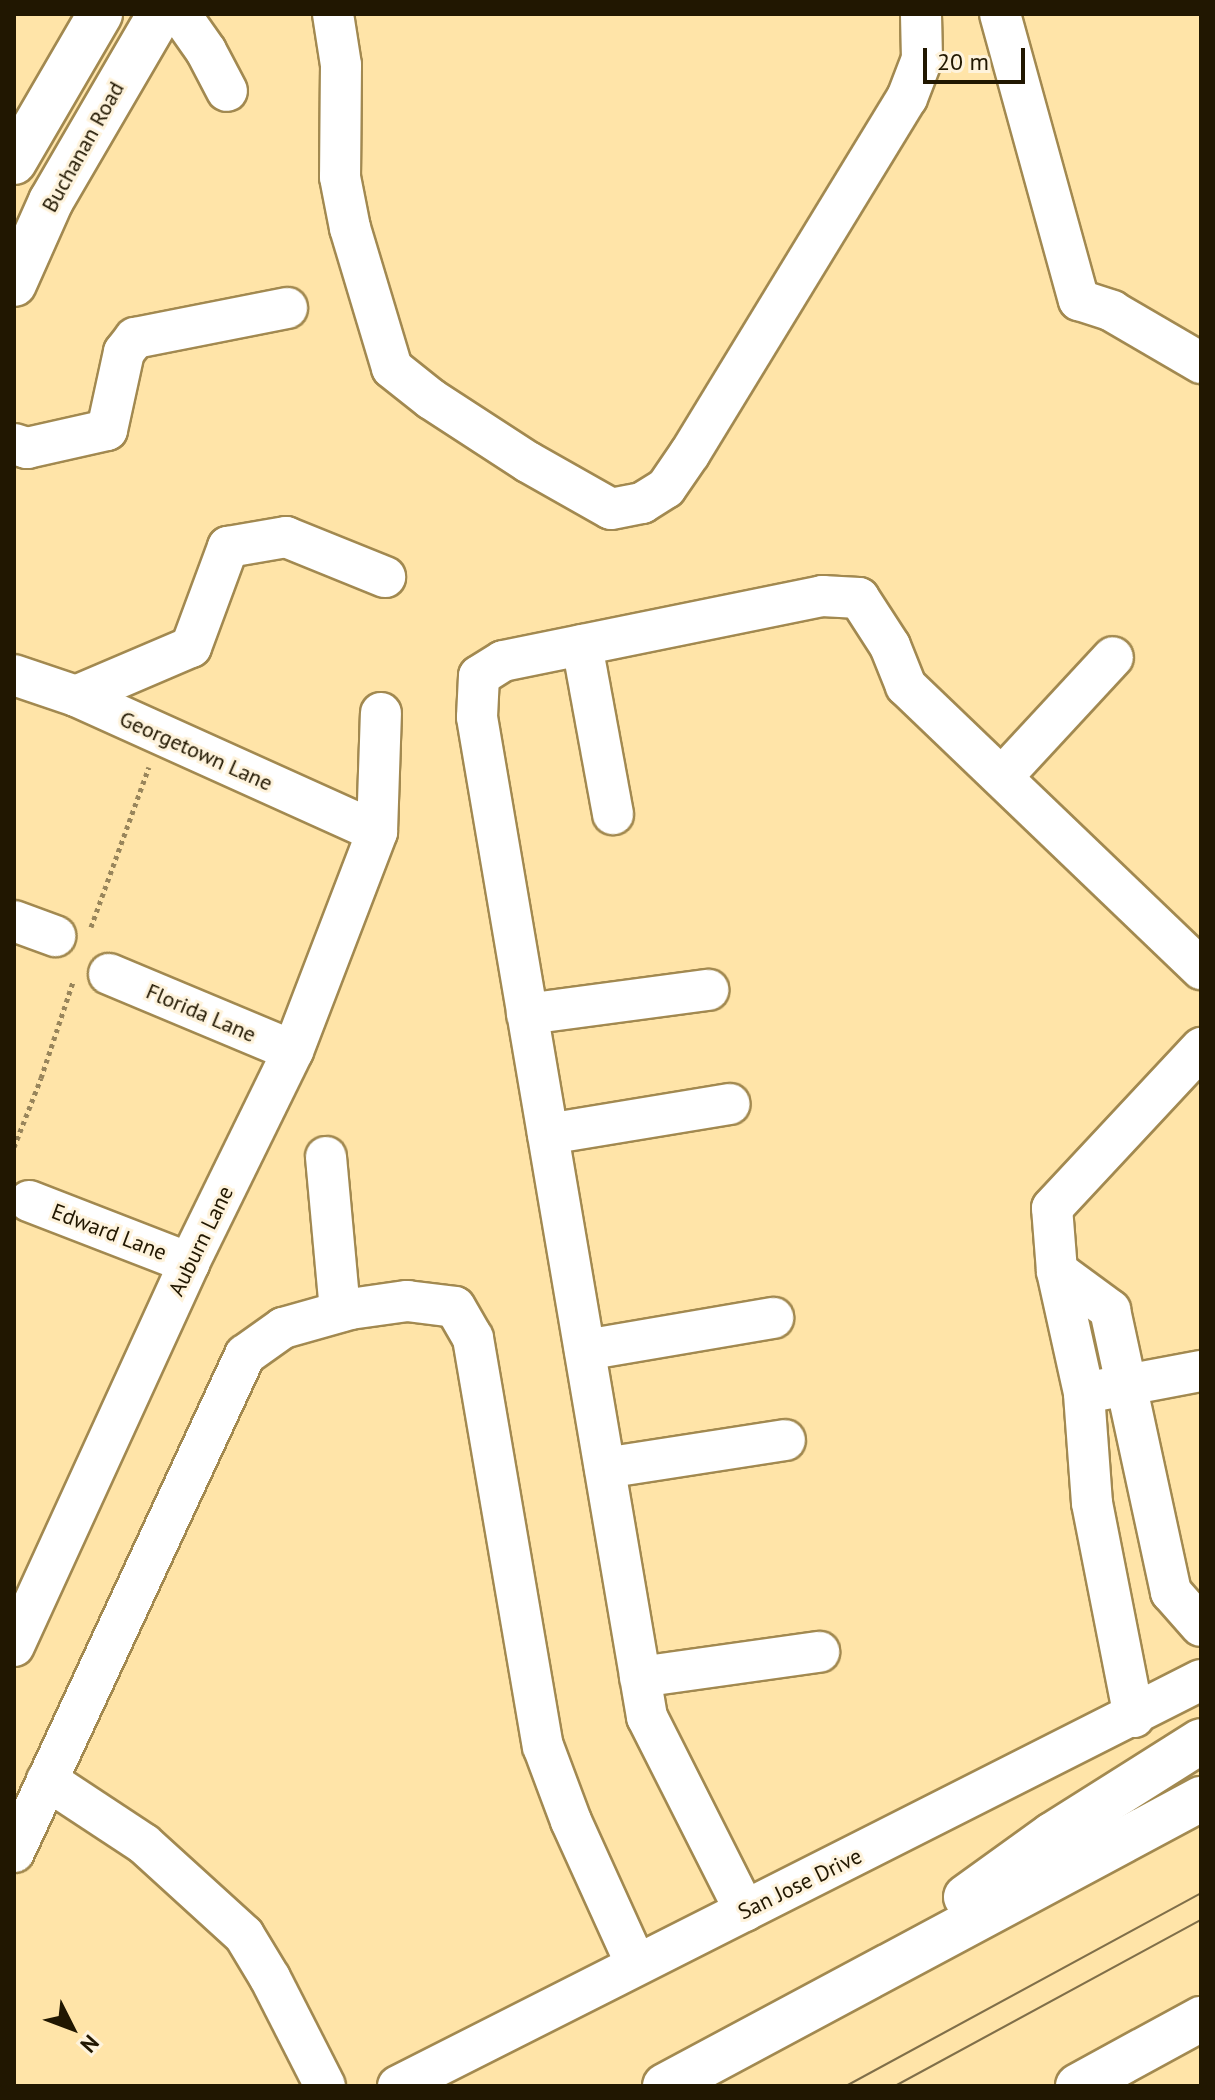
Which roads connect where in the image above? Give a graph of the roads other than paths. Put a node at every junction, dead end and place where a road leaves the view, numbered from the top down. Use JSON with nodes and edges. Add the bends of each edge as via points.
{"nodes":[{"id":1,"x":100,"y":14,"type":"edge"},
{"id":2,"x":160,"y":14,"type":"edge"},
{"id":3,"x":180,"y":14,"type":"edge"},
{"id":4,"x":333,"y":14,"type":"edge"},
{"id":5,"x":921,"y":14,"type":"edge"},
{"id":6,"x":1000,"y":14,"type":"edge"},
{"id":7,"x":227,"y":91,"type":"dead end"},
{"id":8,"x":14,"y":162,"type":"edge"},
{"id":9,"x":14,"y":284,"type":"edge"},
{"id":10,"x":287,"y":308,"type":"dead end"},
{"id":11,"x":1201,"y":363,"type":"edge"},
{"id":12,"x":14,"y":444,"type":"edge"},
{"id":13,"x":385,"y":577,"type":"dead end"},
{"id":14,"x":582,"y":645,"type":"junction"},
{"id":15,"x":1113,"y":657,"type":"dead end"},
{"id":16,"x":14,"y":675,"type":"edge"},
{"id":17,"x":76,"y":696,"type":"junction"},
{"id":18,"x":381,"y":713,"type":"dead end"},
{"id":19,"x":1002,"y":777,"type":"junction"},
{"id":20,"x":613,"y":814,"type":"dead end"},
{"id":21,"x":377,"y":832,"type":"junction"},
{"id":22,"x":14,"y":921,"type":"edge"},
{"id":23,"x":55,"y":936,"type":"dead end"},
{"id":24,"x":1201,"y":969,"type":"edge"},
{"id":25,"x":109,"y":974,"type":"dead end"},
{"id":26,"x":708,"y":990,"type":"dead end"},
{"id":27,"x":527,"y":1014,"type":"junction"},
{"id":28,"x":1201,"y":1048,"type":"edge"},
{"id":29,"x":293,"y":1051,"type":"junction"},
{"id":30,"x":730,"y":1104,"type":"dead end"},
{"id":31,"x":548,"y":1134,"type":"junction"},
{"id":32,"x":326,"y":1157,"type":"dead end"},
{"id":33,"x":29,"y":1201,"type":"dead end"},
{"id":34,"x":189,"y":1263,"type":"junction"},
{"id":35,"x":1057,"y":1271,"type":"junction"},
{"id":36,"x":340,"y":1311,"type":"junction"},
{"id":37,"x":773,"y":1318,"type":"dead end"},
{"id":38,"x":585,"y":1350,"type":"junction"},
{"id":39,"x":1201,"y":1371,"type":"edge"},
{"id":40,"x":1127,"y":1385,"type":"junction"},
{"id":41,"x":1084,"y":1393,"type":"junction"},
{"id":42,"x":785,"y":1440,"type":"dead end"},
{"id":43,"x":605,"y":1468,"type":"junction"},
{"id":44,"x":27,"y":1578,"type":"edge"},
{"id":45,"x":1201,"y":1626,"type":"edge"},
{"id":46,"x":14,"y":1646,"type":"edge"},
{"id":47,"x":819,"y":1652,"type":"dead end"},
{"id":48,"x":640,"y":1677,"type":"junction"},
{"id":49,"x":1201,"y":1680,"type":"edge"},
{"id":50,"x":1134,"y":1717,"type":"junction"},
{"id":51,"x":1201,"y":1741,"type":"edge"},
{"id":52,"x":47,"y":1780,"type":"junction"},
{"id":53,"x":1201,"y":1799,"type":"edge"},
{"id":54,"x":14,"y":1852,"type":"edge"},
{"id":55,"x":745,"y":1911,"type":"junction"},
{"id":56,"x":636,"y":1964,"type":"junction"},
{"id":57,"x":842,"y":1988,"type":"junction"},
{"id":58,"x":1201,"y":2019,"type":"edge"},
{"id":59,"x":325,"y":2086,"type":"edge"},
{"id":60,"x":398,"y":2086,"type":"edge"},
{"id":61,"x":665,"y":2086,"type":"edge"},
{"id":62,"x":1078,"y":2086,"type":"edge"}],
"edges":[{"from":1,"to":8,"type":"main road"},
{"from":2,"to":9,"type":"main road","name":"Buchanan Road","via":[[51,201]]},
{"from":3,"to":7,"type":"street"},
{"from":4,"to":5,"type":"street","via":[[341,65],[340,177],[392,368],[516,454],[611,509],[642,503],[666,488],[690,453],[907,98],[922,59]]},
{"from":6,"to":11,"type":"street","via":[[1079,300],[1112,311]]},
{"from":10,"to":12,"type":"street","via":[[135,338],[124,352],[107,430],[27,448]]},
{"from":13,"to":17,"type":"street","via":[[286,537],[228,547],[191,647]]},
{"from":14,"to":19,"type":"street","via":[[822,596],[859,598],[890,646],[906,686]]},
{"from":14,"to":20,"type":"street"},
{"from":14,"to":27,"type":"street","via":[[503,661],[479,676],[477,717]]},
{"from":15,"to":19,"type":"street"},
{"from":16,"to":17,"type":"street","name":"Georgetown Lane"},
{"from":17,"to":21,"type":"street","name":"Georgetown Lane"},
{"from":18,"to":21,"type":"street","name":"Auburn Lane"},
{"from":19,"to":24,"type":"street"},
{"from":21,"to":29,"type":"street","name":"Auburn Lane"},
{"from":22,"to":23,"type":"street"},
{"from":25,"to":29,"type":"street","name":"Florida Lane"},
{"from":26,"to":27,"type":"street"},
{"from":27,"to":31,"type":"street"},
{"from":28,"to":35,"type":"street","via":[[1052,1208]]},
{"from":29,"to":34,"type":"street","name":"Auburn Lane"},
{"from":30,"to":31,"type":"street"},
{"from":31,"to":38,"type":"street"},
{"from":32,"to":36,"type":"street"},
{"from":33,"to":34,"type":"street","name":"Edward Lane"},
{"from":34,"to":44,"type":"street","name":"Auburn Lane"},
{"from":35,"to":40,"type":"street","via":[[1110,1310]]},
{"from":35,"to":41,"type":"street"},
{"from":36,"to":52,"type":"street","via":[[283,1328],[245,1355]]},
{"from":36,"to":56,"type":"street","via":[[407,1301],[455,1307],[473,1338],[543,1746]]},
{"from":37,"to":38,"type":"street"},
{"from":38,"to":43,"type":"street"},
{"from":39,"to":40,"type":"street"},
{"from":40,"to":41,"type":"street"},
{"from":40,"to":45,"type":"street","via":[[1171,1592]]},
{"from":41,"to":50,"type":"street","via":[[1092,1503]]},
{"from":42,"to":43,"type":"street"},
{"from":43,"to":48,"type":"street"},
{"from":44,"to":46,"type":"street","name":"Auburn Lane"},
{"from":47,"to":48,"type":"street"},
{"from":48,"to":55,"type":"street","via":[[647,1717]]},
{"from":49,"to":50,"type":"street","name":"San Jose Drive"},
{"from":50,"to":55,"type":"street","name":"San Jose Drive"},
{"from":51,"to":57,"type":"main road","via":[[1052,1835]]},
{"from":52,"to":54,"type":"street"},
{"from":52,"to":59,"type":"street","via":[[144,1844],[244,1935]]},
{"from":53,"to":57,"type":"main road"},
{"from":55,"to":56,"type":"street","name":"San Jose Drive"},
{"from":56,"to":60,"type":"street","name":"San Jose Drive"},
{"from":57,"to":61,"type":"main road"},
{"from":58,"to":62,"type":"main road"}]}
